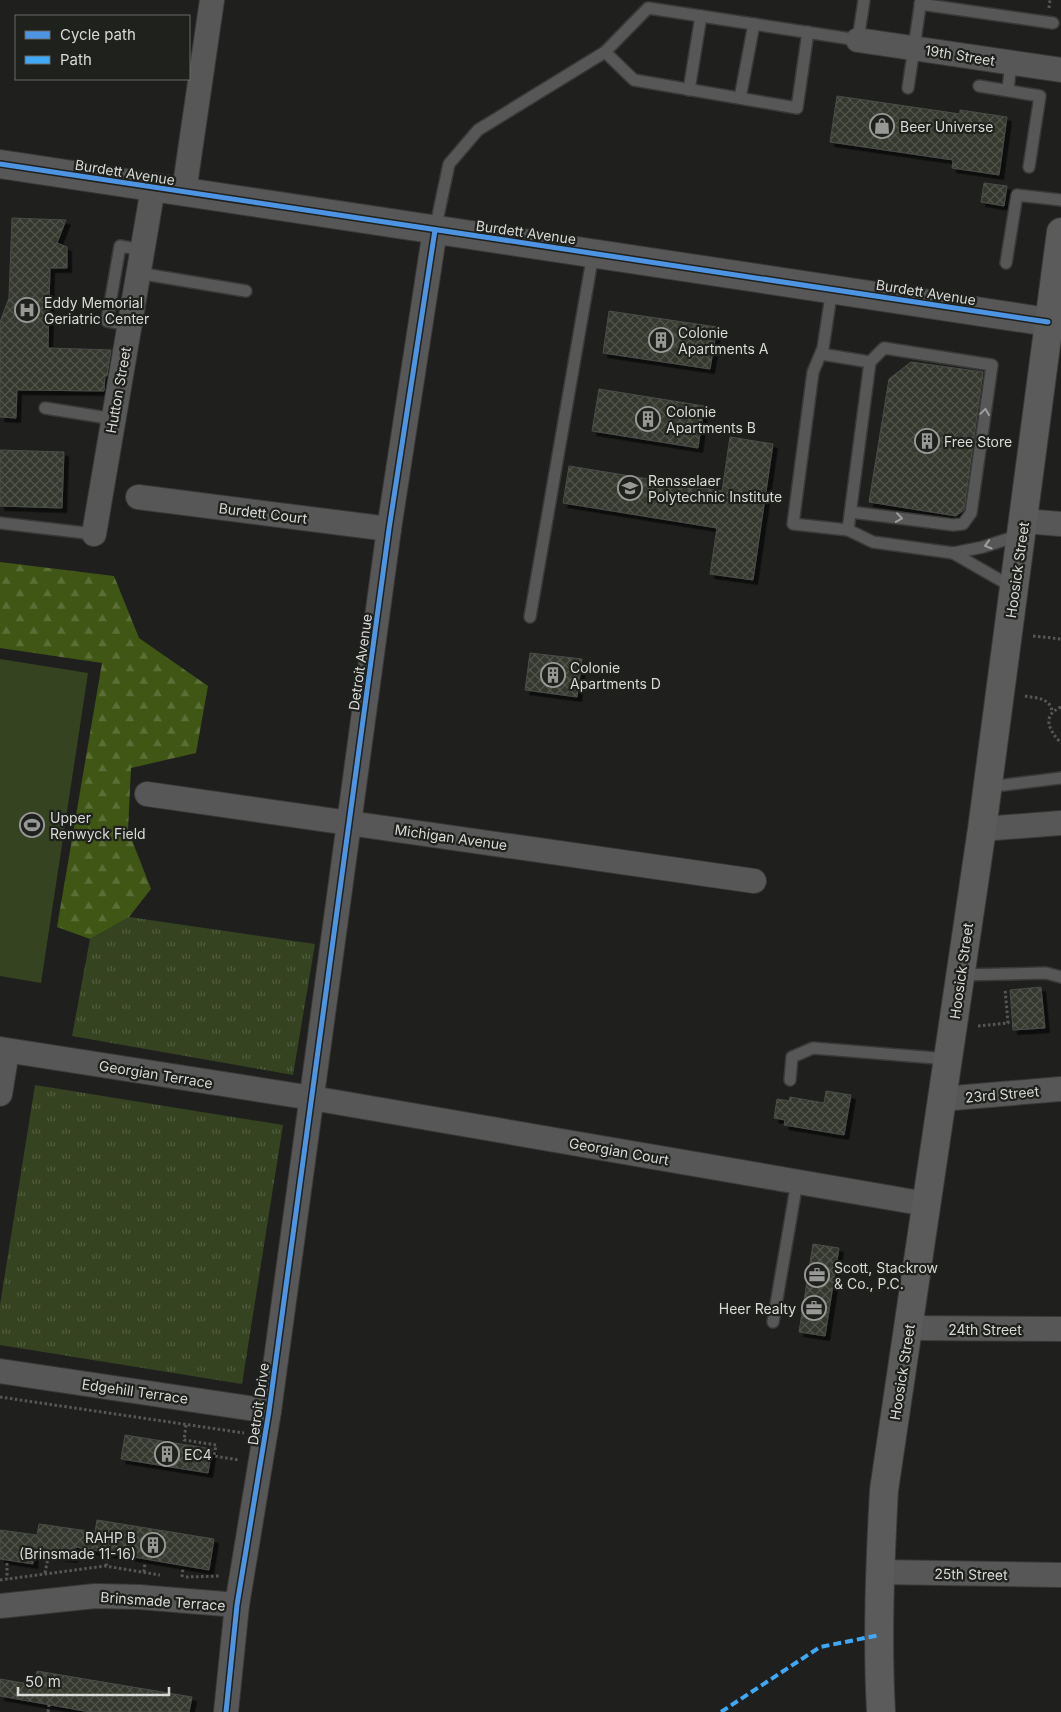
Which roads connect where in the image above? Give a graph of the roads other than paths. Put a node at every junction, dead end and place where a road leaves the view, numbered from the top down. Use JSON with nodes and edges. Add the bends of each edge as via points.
{"nodes":[{"id":1,"x":212,"y":0,"type":"edge"},
{"id":2,"x":864,"y":0,"type":"edge"},
{"id":3,"x":984,"y":0,"type":"edge"},
{"id":4,"x":921,"y":2,"type":"edge"},
{"id":5,"x":649,"y":4,"type":"edge"},
{"id":6,"x":982,"y":13,"type":"junction"},
{"id":7,"x":701,"y":16,"type":"junction"},
{"id":8,"x":1053,"y":23,"type":"dead end"},
{"id":9,"x":754,"y":24,"type":"junction"},
{"id":10,"x":808,"y":32,"type":"junction"},
{"id":11,"x":858,"y":40,"type":"junction"},
{"id":12,"x":914,"y":48,"type":"junction"},
{"id":13,"x":605,"y":52,"type":"junction"},
{"id":14,"x":1011,"y":62,"type":"junction"},
{"id":15,"x":1061,"y":70,"type":"edge"},
{"id":16,"x":980,"y":86,"type":"dead end"},
{"id":17,"x":908,"y":88,"type":"dead end"},
{"id":18,"x":689,"y":90,"type":"junction"},
{"id":19,"x":1008,"y":90,"type":"junction"},
{"id":20,"x":740,"y":98,"type":"junction"},
{"id":21,"x":0,"y":164,"type":"edge"},
{"id":22,"x":1029,"y":168,"type":"dead end"},
{"id":23,"x":153,"y":188,"type":"junction"},
{"id":24,"x":184,"y":192,"type":"junction"},
{"id":25,"x":1061,"y":200,"type":"edge"},
{"id":26,"x":435,"y":230,"type":"junction"},
{"id":27,"x":1061,"y":232,"type":"edge"},
{"id":28,"x":142,"y":250,"type":"junction"},
{"id":29,"x":594,"y":254,"type":"junction"},
{"id":30,"x":1006,"y":263,"type":"dead end"},
{"id":31,"x":138,"y":273,"type":"junction"},
{"id":32,"x":832,"y":289,"type":"junction"},
{"id":33,"x":246,"y":291,"type":"dead end"},
{"id":34,"x":1048,"y":322,"type":"junction"},
{"id":35,"x":130,"y":325,"type":"junction"},
{"id":36,"x":821,"y":354,"type":"junction"},
{"id":37,"x":870,"y":362,"type":"junction"},
{"id":38,"x":45,"y":408,"type":"dead end"},
{"id":39,"x":114,"y":419,"type":"junction"},
{"id":40,"x":138,"y":497,"type":"dead end"},
{"id":41,"x":851,"y":512,"type":"junction"},
{"id":42,"x":0,"y":522,"type":"edge"},
{"id":43,"x":1061,"y":524,"type":"edge"},
{"id":44,"x":1023,"y":528,"type":"junction"},
{"id":45,"x":389,"y":529,"type":"junction"},
{"id":46,"x":848,"y":530,"type":"junction"},
{"id":47,"x":94,"y":534,"type":"joint"},
{"id":48,"x":953,"y":553,"type":"junction"},
{"id":49,"x":1015,"y":589,"type":"junction"},
{"id":50,"x":530,"y":617,"type":"dead end"},
{"id":51,"x":1061,"y":778,"type":"edge"},
{"id":52,"x":988,"y":788,"type":"junction"},
{"id":53,"x":147,"y":794,"type":"dead end"},
{"id":54,"x":350,"y":822,"type":"junction"},
{"id":55,"x":1061,"y":823,"type":"edge"},
{"id":56,"x":982,"y":829,"type":"junction"},
{"id":57,"x":754,"y":881,"type":"dead end"},
{"id":58,"x":960,"y":975,"type":"junction"},
{"id":59,"x":1061,"y":977,"type":"edge"},
{"id":60,"x":3,"y":1050,"type":"edge"},
{"id":61,"x":948,"y":1059,"type":"junction"},
{"id":62,"x":790,"y":1080,"type":"dead end"},
{"id":63,"x":1061,"y":1089,"type":"edge"},
{"id":64,"x":0,"y":1094,"type":"edge"},
{"id":65,"x":312,"y":1098,"type":"junction"},
{"id":66,"x":942,"y":1099,"type":"junction"},
{"id":67,"x":797,"y":1182,"type":"junction"},
{"id":68,"x":926,"y":1204,"type":"junction"},
{"id":69,"x":773,"y":1322,"type":"dead end"},
{"id":70,"x":909,"y":1328,"type":"junction"},
{"id":71,"x":1061,"y":1329,"type":"edge"},
{"id":72,"x":0,"y":1371,"type":"edge"},
{"id":73,"x":269,"y":1411,"type":"junction"},
{"id":74,"x":880,"y":1572,"type":"junction"},
{"id":75,"x":1061,"y":1575,"type":"edge"},
{"id":76,"x":0,"y":1606,"type":"edge"},
{"id":77,"x":237,"y":1606,"type":"junction"},
{"id":78,"x":226,"y":1712,"type":"edge"},
{"id":79,"x":881,"y":1712,"type":"edge"}],
"edges":[{"from":1,"to":24,"type":"street"},
{"from":2,"to":11,"type":"lane"},
{"from":3,"to":6,"type":"lane"},
{"from":4,"to":6,"type":"lane"},
{"from":4,"to":12,"type":"lane"},
{"from":5,"to":7,"type":"lane"},
{"from":5,"to":13,"type":"lane"},
{"from":6,"to":8,"type":"lane"},
{"from":7,"to":9,"type":"lane"},
{"from":7,"to":18,"type":"lane"},
{"from":9,"to":10,"type":"lane"},
{"from":9,"to":20,"type":"lane"},
{"from":10,"to":11,"type":"lane"},
{"from":10,"to":20,"type":"lane","via":[[797,108]]},
{"from":11,"to":12,"type":"street","name":"19th Street"},
{"from":12,"to":14,"type":"street","name":"19th Street"},
{"from":12,"to":17,"type":"lane"},
{"from":13,"to":18,"type":"lane","via":[[634,80]]},
{"from":13,"to":26,"type":"lane","via":[[478,130],[449,164]]},
{"from":14,"to":15,"type":"street","name":"19th Street"},
{"from":14,"to":19,"type":"lane"},
{"from":16,"to":19,"type":"lane"},
{"from":18,"to":20,"type":"lane"},
{"from":19,"to":22,"type":"lane","via":[[1040,96]]},
{"from":21,"to":23,"type":"street","name":"Burdett Avenue"},
{"from":23,"to":24,"type":"street","name":"Burdett Avenue"},
{"from":23,"to":28,"type":"street","name":"Hutton Street"},
{"from":24,"to":26,"type":"street","name":"Burdett Avenue"},
{"from":25,"to":30,"type":"lane","via":[[1017,195]]},
{"from":26,"to":29,"type":"street","name":"Burdett Avenue"},
{"from":26,"to":45,"type":"street","name":"Detroit Avenue"},
{"from":27,"to":34,"type":"highway","name":"Hoosick Street"},
{"from":28,"to":31,"type":"street","name":"Hutton Street"},
{"from":28,"to":35,"type":"lane","via":[[120,246],[107,321]]},
{"from":29,"to":32,"type":"street","name":"Burdett Avenue"},
{"from":29,"to":50,"type":"lane"},
{"from":31,"to":33,"type":"lane"},
{"from":31,"to":35,"type":"street","name":"Hutton Street"},
{"from":32,"to":34,"type":"street","name":"Burdett Avenue"},
{"from":32,"to":36,"type":"lane"},
{"from":34,"to":44,"type":"highway","name":"Hoosick Street"},
{"from":35,"to":39,"type":"street","name":"Hutton Street"},
{"from":36,"to":37,"type":"lane"},
{"from":36,"to":46,"type":"lane","via":[[814,372],[793,524]]},
{"from":37,"to":41,"type":"lane"},
{"from":41,"to":37,"type":"lane","one_way":true,"via":[[962,524],[972,513],[992,365],[884,348]]},
{"from":38,"to":39,"type":"lane"},
{"from":39,"to":47,"type":"street","name":"Hutton Street"},
{"from":40,"to":45,"type":"street","name":"Burdett Court"},
{"from":41,"to":46,"type":"lane"},
{"from":42,"to":47,"type":"lane"},
{"from":43,"to":44,"type":"street"},
{"from":44,"to":48,"type":"lane","one_way":true,"via":[[983,547]]},
{"from":44,"to":49,"type":"highway","name":"Hoosick Street"},
{"from":45,"to":54,"type":"street","name":"Detroit Avenue"},
{"from":46,"to":48,"type":"lane","via":[[873,542]]},
{"from":48,"to":49,"type":"lane"},
{"from":49,"to":52,"type":"highway","name":"Hoosick Street"},
{"from":51,"to":52,"type":"lane"},
{"from":52,"to":56,"type":"highway","name":"Hoosick Street"},
{"from":53,"to":54,"type":"street","name":"Michigan Avenue"},
{"from":54,"to":57,"type":"street","name":"Michigan Avenue"},
{"from":54,"to":65,"type":"street","name":"Detroit Avenue"},
{"from":55,"to":56,"type":"street"},
{"from":56,"to":58,"type":"highway","name":"Hoosick Street"},
{"from":58,"to":59,"type":"lane","via":[[1046,973]]},
{"from":58,"to":61,"type":"highway","name":"Hoosick Street"},
{"from":60,"to":64,"type":"street"},
{"from":60,"to":65,"type":"street","name":"Georgian Terrace"},
{"from":61,"to":62,"type":"lane","via":[[813,1048],[792,1057]]},
{"from":61,"to":66,"type":"highway","name":"Hoosick Street"},
{"from":63,"to":66,"type":"street","name":"23rd Street"},
{"from":65,"to":67,"type":"street","name":"Georgian Court"},
{"from":65,"to":73,"type":"street","name":"Detroit Drive"},
{"from":66,"to":68,"type":"highway","name":"Hoosick Street"},
{"from":67,"to":68,"type":"street","name":"Georgian Court"},
{"from":67,"to":69,"type":"lane"},
{"from":68,"to":70,"type":"highway","name":"Hoosick Street"},
{"from":70,"to":71,"type":"street","name":"24th Street"},
{"from":70,"to":74,"type":"highway","name":"Hoosick Street","via":[[884,1490]]},
{"from":72,"to":73,"type":"street","name":"Edgehill Terrace"},
{"from":73,"to":77,"type":"street","name":"Detroit Drive"},
{"from":74,"to":75,"type":"street","name":"25th Street"},
{"from":74,"to":79,"type":"highway","name":"Hoosick Street"},
{"from":76,"to":77,"type":"street","name":"Brinsmade Terrace","via":[[95,1596]]},
{"from":77,"to":78,"type":"street","name":"Detroit Drive"}]}
